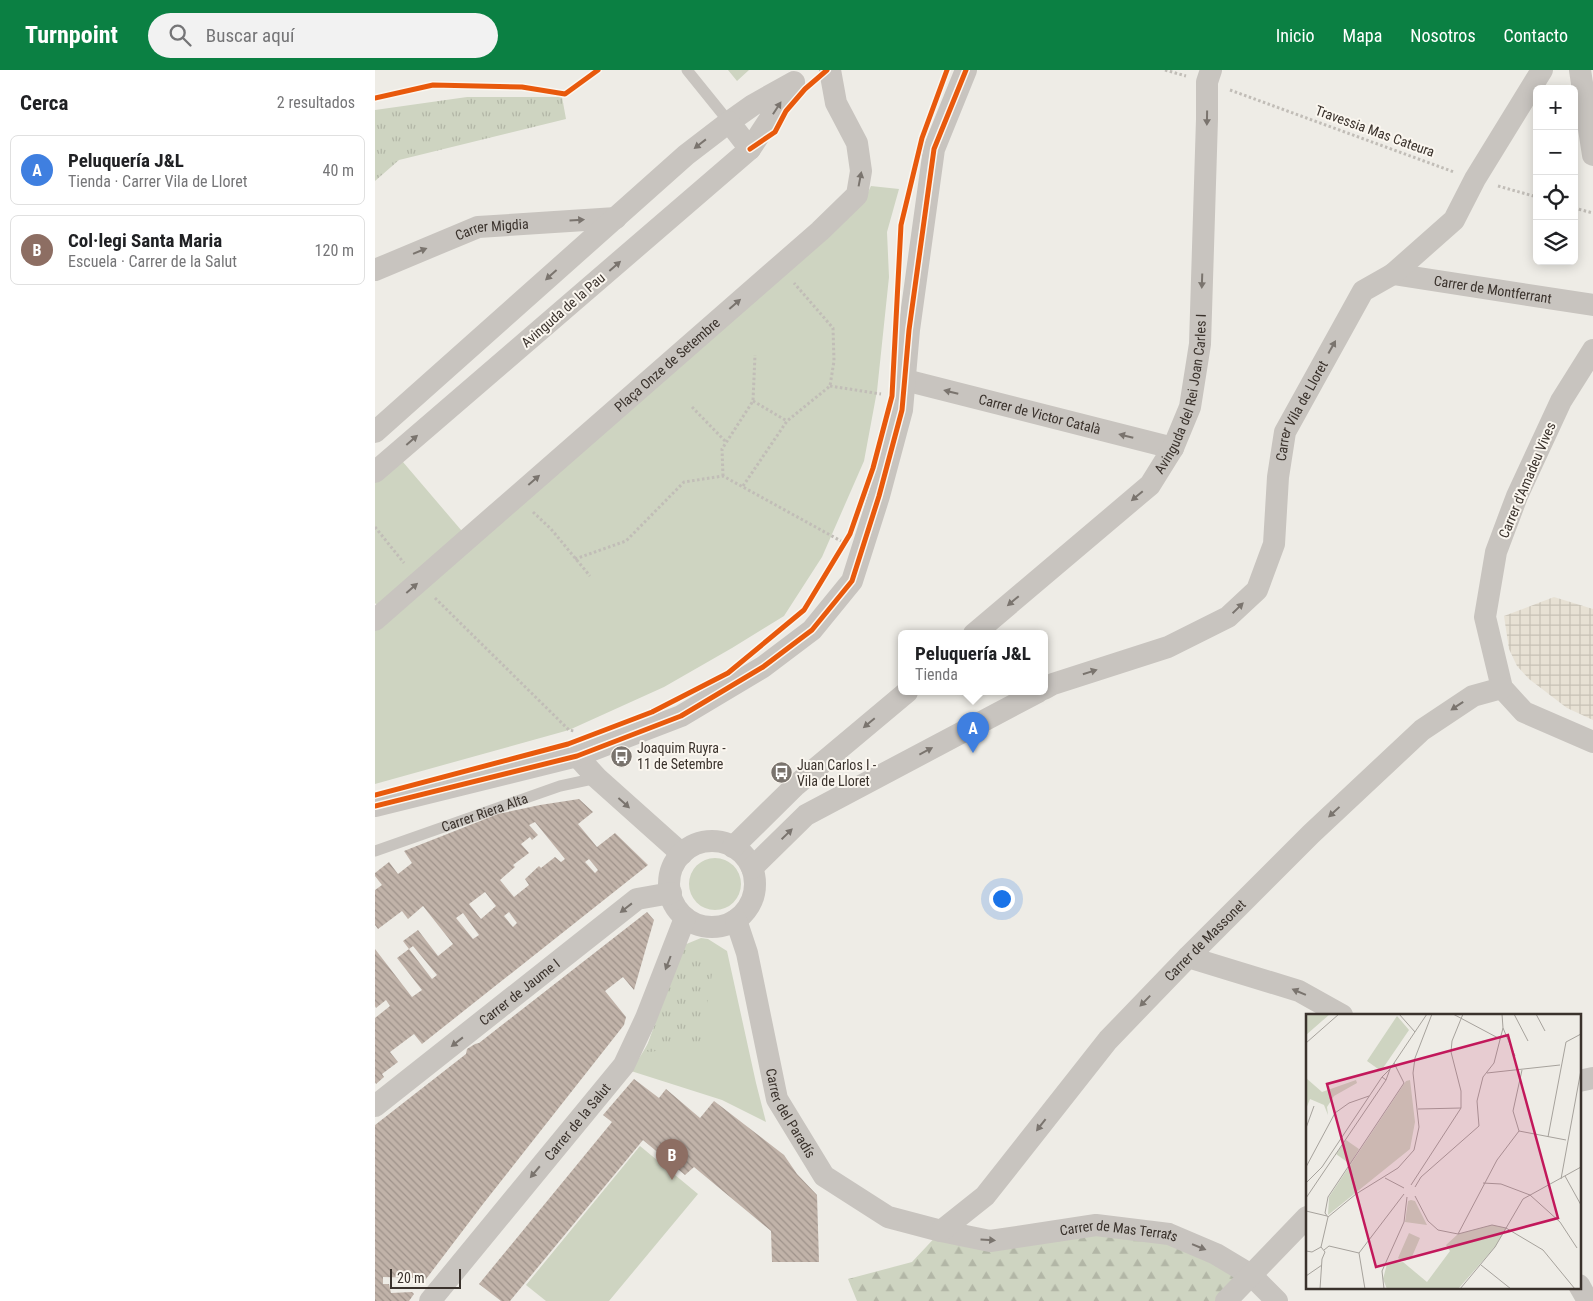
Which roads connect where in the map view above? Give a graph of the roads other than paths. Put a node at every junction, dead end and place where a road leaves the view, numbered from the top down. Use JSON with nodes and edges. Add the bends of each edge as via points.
{"nodes":[{"id":1,"x":687,"y":70,"type":"edge"},
{"id":2,"x":830,"y":70,"type":"edge"},
{"id":3,"x":966,"y":70,"type":"edge"},
{"id":4,"x":1579,"y":70,"type":"edge"},
{"id":5,"x":1533,"y":74,"type":"edge"},
{"id":6,"x":801,"y":76,"type":"edge"},
{"id":7,"x":1209,"y":76,"type":"edge"},
{"id":8,"x":729,"y":122,"type":"junction"},
{"id":9,"x":750,"y":149,"type":"junction"},
{"id":10,"x":1593,"y":155,"type":"edge"},
{"id":11,"x":616,"y":218,"type":"junction"},
{"id":12,"x":375,"y":270,"type":"edge"},
{"id":13,"x":1393,"y":274,"type":"junction"},
{"id":14,"x":1593,"y":306,"type":"edge"},
{"id":15,"x":1593,"y":350,"type":"edge"},
{"id":16,"x":904,"y":389,"type":"junction"},
{"id":17,"x":375,"y":432,"type":"edge"},
{"id":18,"x":1173,"y":448,"type":"junction"},
{"id":19,"x":375,"y":472,"type":"edge"},
{"id":20,"x":375,"y":620,"type":"edge"},
{"id":21,"x":979,"y":630,"type":"edge"},
{"id":22,"x":1048,"y":687,"type":"edge"},
{"id":23,"x":1502,"y":688,"type":"junction"},
{"id":24,"x":903,"y":695,"type":"edge"},
{"id":25,"x":1032,"y":695,"type":"edge"},
{"id":26,"x":1593,"y":742,"type":"edge"},
{"id":27,"x":584,"y":753,"type":"junction"},
{"id":28,"x":597,"y":778,"type":"junction"},
{"id":29,"x":375,"y":806,"type":"edge"},
{"id":30,"x":733,"y":847,"type":"junction"},
{"id":31,"x":375,"y":851,"type":"edge"},
{"id":32,"x":682,"y":854,"type":"junction"},
{"id":33,"x":752,"y":868,"type":"junction"},
{"id":34,"x":671,"y":893,"type":"junction"},
{"id":35,"x":685,"y":918,"type":"junction"},
{"id":36,"x":736,"y":920,"type":"junction"},
{"id":37,"x":1188,"y":957,"type":"junction"},
{"id":38,"x":1340,"y":1014,"type":"edge"},
{"id":39,"x":375,"y":1106,"type":"edge"},
{"id":40,"x":1306,"y":1217,"type":"edge"},
{"id":41,"x":941,"y":1231,"type":"junction"},
{"id":42,"x":1251,"y":1275,"type":"junction"},
{"id":43,"x":1581,"y":1288,"type":"edge"},
{"id":44,"x":430,"y":1301,"type":"edge"},
{"id":45,"x":1226,"y":1301,"type":"edge"},
{"id":46,"x":1277,"y":1301,"type":"edge"},
{"id":47,"x":1588,"y":1301,"type":"edge"}],
"edges":[{"from":1,"to":8,"type":"lane"},
{"from":20,"to":2,"type":"street","name":"Plaça Onze de Setembre","one_way":true,"via":[[820,231],[857,194],[861,171],[857,143],[836,103]]},
{"from":3,"to":16,"type":"street","via":[[934,150]]},
{"from":4,"to":10,"type":"street"},
{"from":5,"to":13,"type":"street","name":"Carrer Vila de Lloret","via":[[1454,220]]},
{"from":6,"to":8,"type":"street","name":"Avinguda de la Pau"},
{"from":9,"to":6,"type":"street","name":"Avinguda de la Pau","one_way":true},
{"from":7,"to":18,"type":"street","name":"Avinguda del Rei Joan Carles I","one_way":true,"via":[[1200,344],[1189,407]]},
{"from":8,"to":9,"type":"street"},
{"from":8,"to":11,"type":"street","name":"Avinguda de la Pau","one_way":true,"via":[[686,155]]},
{"from":19,"to":9,"type":"street","name":"Avinguda de la Pau","one_way":true},
{"from":12,"to":11,"type":"street","name":"Carrer Migdia","one_way":true,"via":[[478,227]]},
{"from":11,"to":17,"type":"street","name":"Avinguda de la Pau","one_way":true},
{"from":13,"to":14,"type":"street","name":"Carrer de Montferrant"},
{"from":22,"to":13,"type":"street","name":"Carrer Vila de Lloret","one_way":true,"via":[[1168,647],[1228,617],[1257,590],[1274,544],[1278,477],[1285,432],[1363,291]]},
{"from":15,"to":23,"type":"street","name":"Carrer d'Amadeu Vives","via":[[1561,401],[1517,496],[1496,552],[1485,616]]},
{"from":18,"to":16,"type":"street","name":"Carrer de Victor Català","one_way":true},
{"from":16,"to":27,"type":"street","via":[[902,410],[879,496],[852,581],[812,630],[763,667],[681,716]]},
{"from":18,"to":21,"type":"street","name":"Avinguda del Rei Joan Carles I","one_way":true,"via":[[1150,485]]},
{"from":23,"to":26,"type":"street","name":"Carrer d'Amadeu Vives","via":[[1524,712]]},
{"from":23,"to":37,"type":"street","name":"Carrer de Massonet","one_way":true,"via":[[1473,696],[1422,730],[1311,834]]},
{"from":24,"to":30,"type":"street","one_way":true,"via":[[796,785]]},
{"from":33,"to":25,"type":"street","one_way":true,"via":[[807,816]]},
{"from":27,"to":28,"type":"street"},
{"from":27,"to":29,"type":"street"},
{"from":28,"to":31,"type":"lane","name":"Carrer Riera Alta","via":[[560,786]]},
{"from":28,"to":32,"type":"street","one_way":true},
{"from":30,"to":32,"type":"street","via":[[720,842],[706,842]]},
{"from":30,"to":33,"type":"street"},
{"from":32,"to":34,"type":"street","via":[[670,876]]},
{"from":33,"to":36,"type":"street","via":[[754,897]]},
{"from":34,"to":35,"type":"street"},
{"from":34,"to":39,"type":"street","name":"Carrer de Jaume I","one_way":true,"via":[[637,899]]},
{"from":35,"to":36,"type":"street","via":[[716,927]]},
{"from":35,"to":44,"type":"street","name":"Carrer de la Salut","one_way":true,"via":[[646,1018],[624,1064]]},
{"from":36,"to":41,"type":"street","name":"Carrer del Paradís","via":[[747,953],[777,1099],[824,1176],[887,1217]]},
{"from":38,"to":37,"type":"street","one_way":true,"via":[[1299,991]]},
{"from":37,"to":41,"type":"street","name":"Carrer de Massonet","one_way":true,"via":[[1108,1040],[985,1196]]},
{"from":40,"to":42,"type":"street"},
{"from":41,"to":42,"type":"street","name":"Carrer de Mas Terrats","one_way":true,"via":[[990,1242],[1096,1225],[1169,1234],[1216,1254]]},
{"from":42,"to":45,"type":"street"},
{"from":42,"to":46,"type":"street","name":"Carrer de Mas Terrats"},
{"from":43,"to":47,"type":"street"}]}
